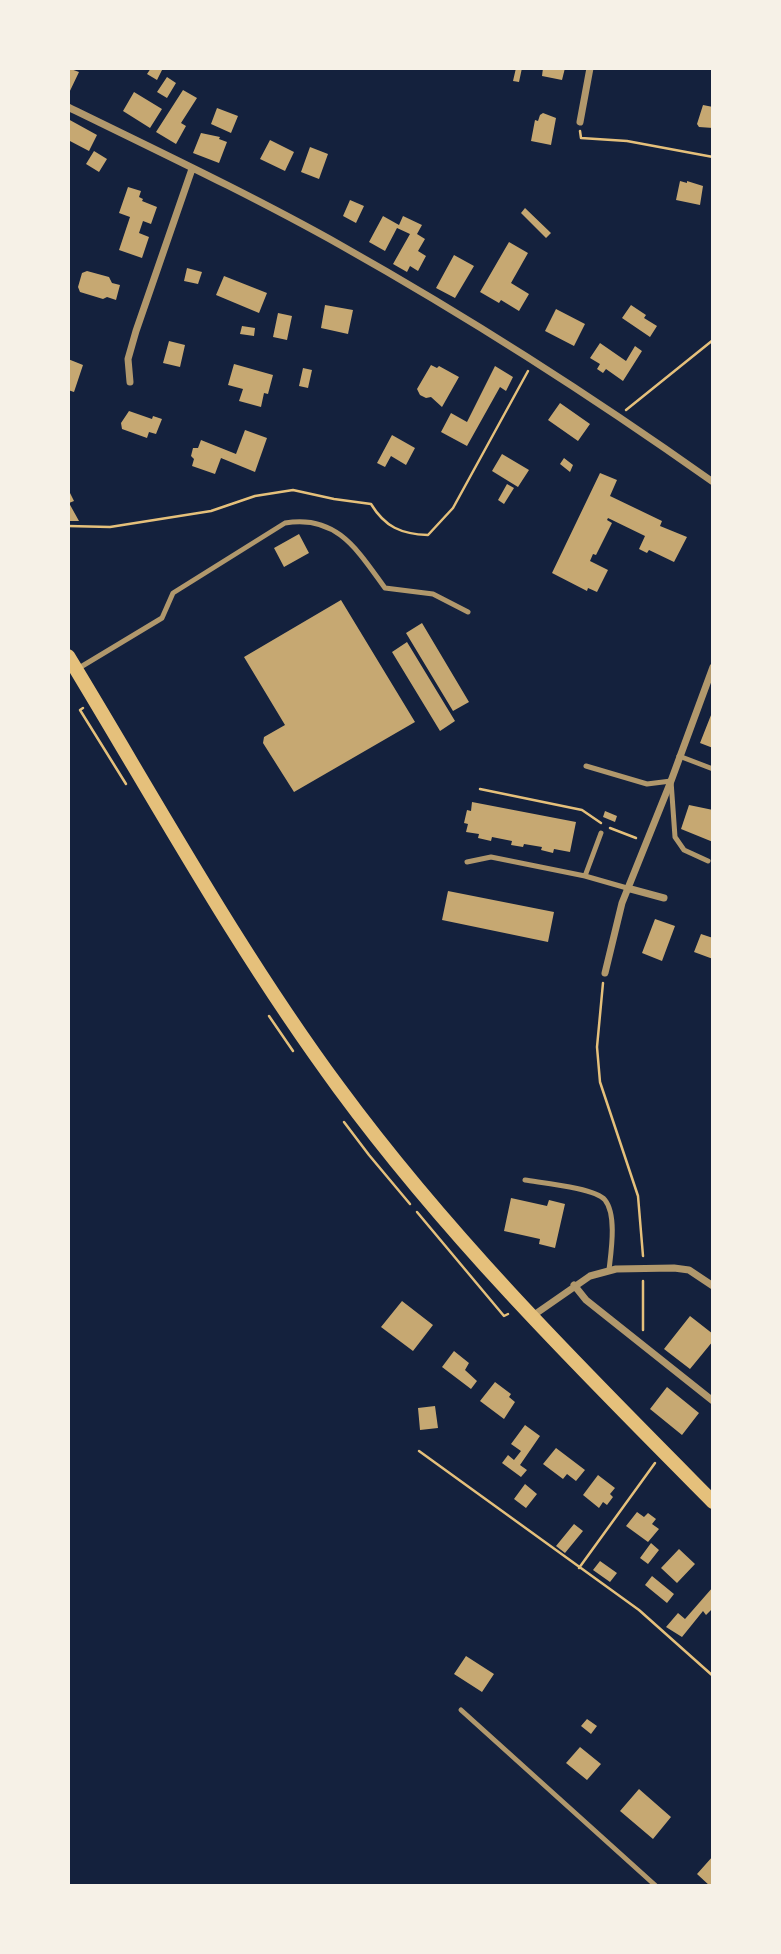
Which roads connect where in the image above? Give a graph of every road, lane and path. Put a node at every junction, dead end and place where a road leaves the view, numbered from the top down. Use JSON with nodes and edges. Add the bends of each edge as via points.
{"nodes":[{"id":1,"x":590,"y":68,"type":"edge"},
{"id":2,"x":68,"y":107,"type":"edge"},
{"id":3,"x":580,"y":122,"type":"joint"},
{"id":4,"x":713,"y":157,"type":"edge"},
{"id":5,"x":192,"y":169,"type":"junction"},
{"id":6,"x":713,"y":340,"type":"edge"},
{"id":7,"x":534,"y":360,"type":"junction"},
{"id":8,"x":130,"y":382,"type":"dead end"},
{"id":9,"x":621,"y":416,"type":"junction"},
{"id":10,"x":713,"y":482,"type":"edge"},
{"id":11,"x":68,"y":526,"type":"edge"},
{"id":12,"x":468,"y":612,"type":"dead end"},
{"id":13,"x":68,"y":656,"type":"edge"},
{"id":14,"x":713,"y":667,"type":"edge"},
{"id":15,"x":76,"y":669,"type":"junction"},
{"id":16,"x":679,"y":756,"type":"junction"},
{"id":17,"x":586,"y":766,"type":"dead end"},
{"id":18,"x":713,"y":769,"type":"edge"},
{"id":19,"x":671,"y":781,"type":"junction"},
{"id":20,"x":480,"y":789,"type":"dead end"},
{"id":21,"x":601,"y":833,"type":"dead end"},
{"id":22,"x":646,"y":842,"type":"junction"},
{"id":23,"x":708,"y":861,"type":"dead end"},
{"id":24,"x":467,"y":862,"type":"dead end"},
{"id":25,"x":585,"y":876,"type":"junction"},
{"id":26,"x":628,"y":888,"type":"junction"},
{"id":27,"x":664,"y":898,"type":"dead end"},
{"id":28,"x":606,"y":973,"type":"joint"},
{"id":29,"x":525,"y":1180,"type":"dead end"},
{"id":30,"x":643,"y":1267,"type":"junction"},
{"id":31,"x":609,"y":1270,"type":"junction"},
{"id":32,"x":574,"y":1285,"type":"junction"},
{"id":33,"x":713,"y":1286,"type":"edge"},
{"id":34,"x":531,"y":1317,"type":"junction"},
{"id":35,"x":640,"y":1343,"type":"junction"},
{"id":36,"x":713,"y":1401,"type":"edge"},
{"id":37,"x":419,"y":1451,"type":"dead end"},
{"id":38,"x":663,"y":1452,"type":"junction"},
{"id":39,"x":713,"y":1502,"type":"edge"},
{"id":40,"x":579,"y":1568,"type":"junction"},
{"id":41,"x":713,"y":1676,"type":"edge"},
{"id":42,"x":461,"y":1710,"type":"dead end"},
{"id":43,"x":656,"y":1886,"type":"edge"}],
"edges":[{"from":1,"to":3,"type":"street"},
{"from":2,"to":5,"type":"street"},
{"from":3,"to":4,"type":"path","via":[[581,138],[627,141]]},
{"from":5,"to":7,"type":"street","via":[[341,246]]},
{"from":5,"to":8,"type":"street","via":[[136,331],[128,359]]},
{"from":6,"to":9,"type":"path"},
{"from":7,"to":9,"type":"street"},
{"from":7,"to":11,"type":"path","via":[[453,508],[428,535],[395,530],[371,504],[293,490],[255,496],[211,511],[110,527]]},
{"from":9,"to":10,"type":"street"},
{"from":12,"to":15,"type":"lane","via":[[433,594],[386,588],[337,532],[314,522],[285,523],[173,593],[162,618]]},
{"from":13,"to":15,"type":"main road"},
{"from":14,"to":16,"type":"street"},
{"from":15,"to":34,"type":"main road","via":[[223,914],[309,1045],[431,1205]]},
{"from":16,"to":18,"type":"lane"},
{"from":16,"to":19,"type":"street"},
{"from":17,"to":19,"type":"lane","via":[[647,784]]},
{"from":19,"to":22,"type":"street"},
{"from":19,"to":23,"type":"lane","via":[[675,837],[684,850]]},
{"from":20,"to":22,"type":"path","via":[[582,810],[603,825]]},
{"from":21,"to":25,"type":"lane"},
{"from":22,"to":26,"type":"street"},
{"from":24,"to":25,"type":"lane","via":[[491,857]]},
{"from":25,"to":26,"type":"lane"},
{"from":26,"to":27,"type":"street"},
{"from":26,"to":28,"type":"street"},
{"from":28,"to":30,"type":"path","via":[[600,992],[600,1082],[638,1196]]},
{"from":29,"to":31,"type":"lane","via":[[605,1200],[611,1219]]},
{"from":30,"to":31,"type":"street"},
{"from":30,"to":33,"type":"street","via":[[689,1270]]},
{"from":30,"to":35,"type":"path"},
{"from":31,"to":32,"type":"street"},
{"from":32,"to":34,"type":"street"},
{"from":32,"to":35,"type":"street"},
{"from":34,"to":38,"type":"main road"},
{"from":35,"to":36,"type":"street"},
{"from":37,"to":40,"type":"path"},
{"from":38,"to":39,"type":"main road"},
{"from":38,"to":40,"type":"path"},
{"from":40,"to":41,"type":"path","via":[[639,1610]]},
{"from":42,"to":43,"type":"lane"}]}
